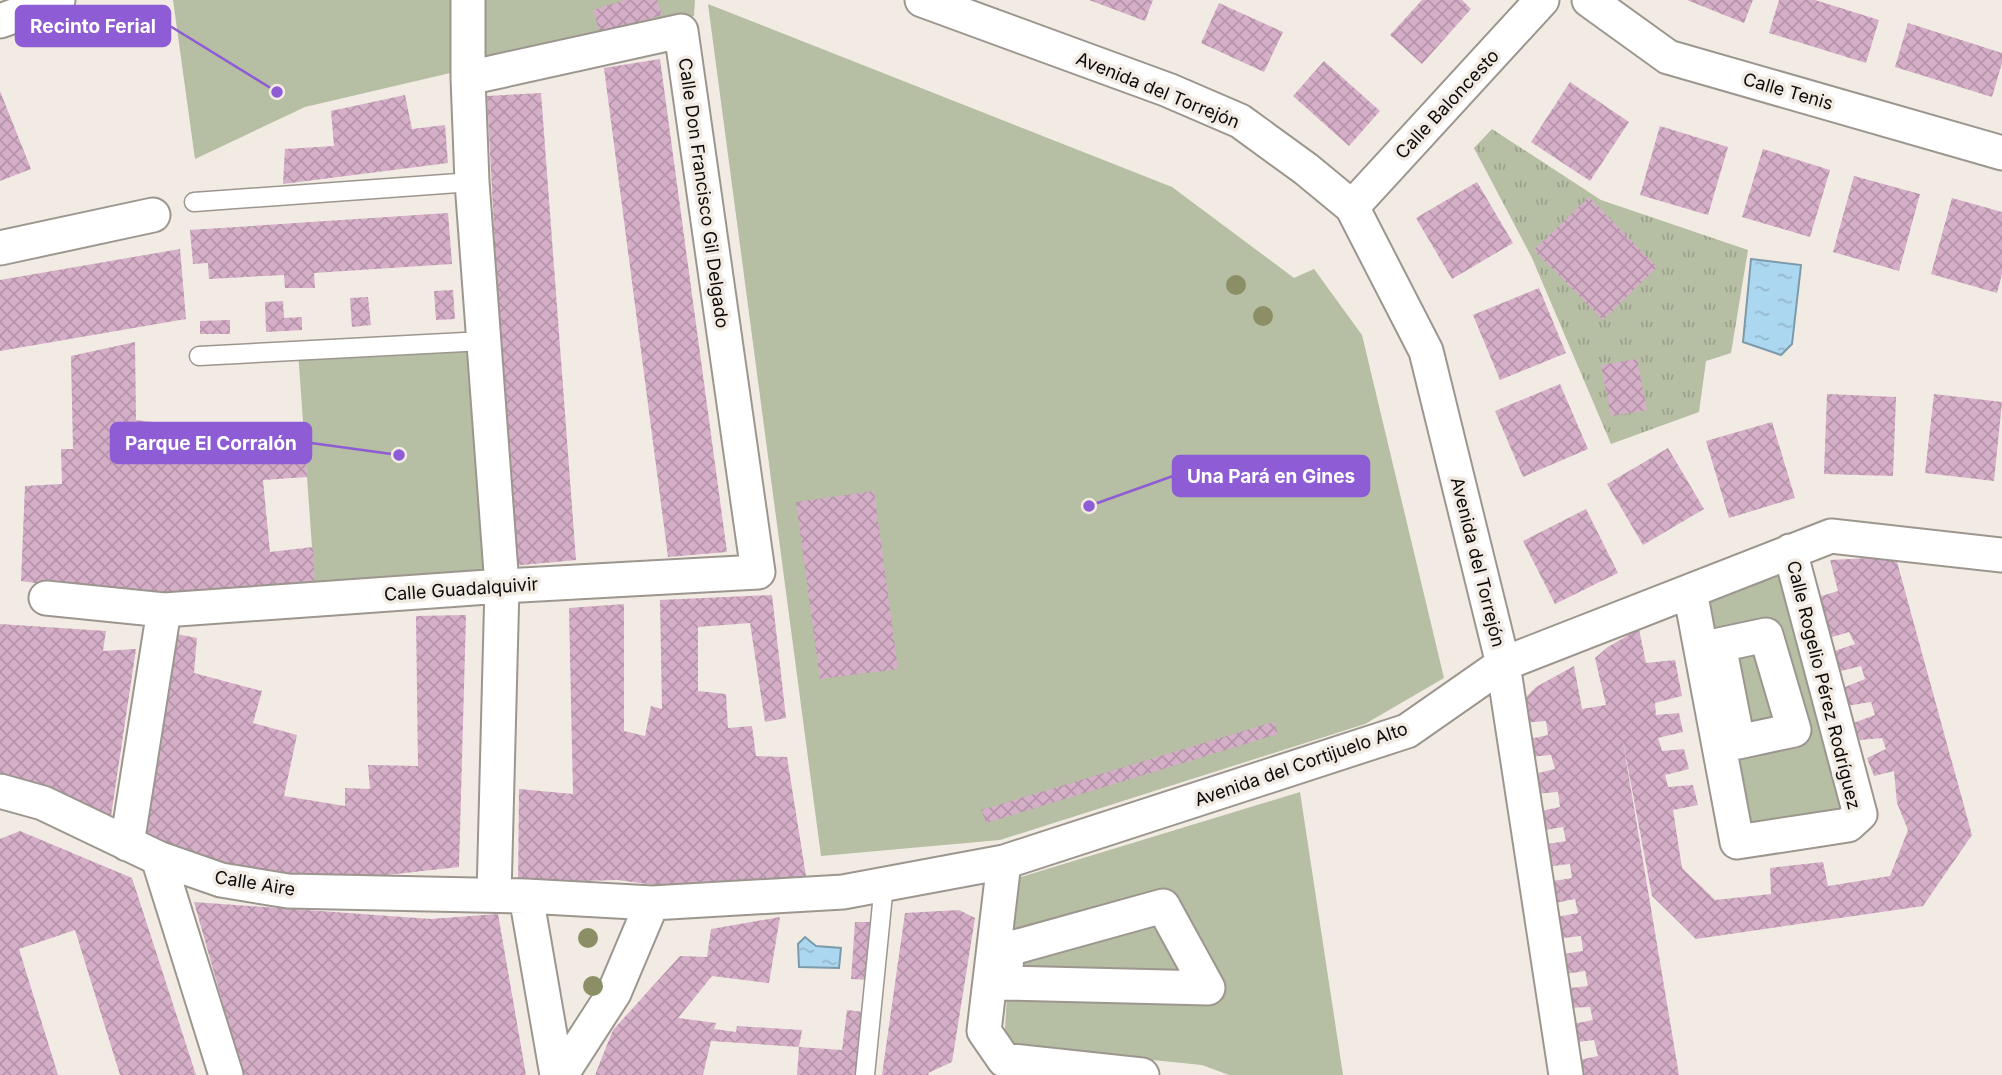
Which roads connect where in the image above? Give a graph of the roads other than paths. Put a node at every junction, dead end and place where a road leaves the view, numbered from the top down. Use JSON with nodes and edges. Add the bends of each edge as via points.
{"nodes":[{"id":1,"x":58,"y":0,"type":"edge"},
{"id":2,"x":468,"y":0,"type":"edge"},
{"id":3,"x":922,"y":0,"type":"edge"},
{"id":4,"x":1542,"y":0,"type":"edge"},
{"id":5,"x":1589,"y":0,"type":"edge"},
{"id":6,"x":0,"y":21,"type":"edge"},
{"id":7,"x":468,"y":78,"type":"junction"},
{"id":8,"x":2002,"y":153,"type":"edge"},
{"id":9,"x":472,"y":182,"type":"junction"},
{"id":10,"x":194,"y":202,"type":"dead end"},
{"id":11,"x":1352,"y":207,"type":"junction"},
{"id":12,"x":153,"y":215,"type":"dead end"},
{"id":13,"x":0,"y":248,"type":"edge"},
{"id":14,"x":484,"y":341,"type":"junction"},
{"id":15,"x":199,"y":356,"type":"dead end"},
{"id":16,"x":1790,"y":551,"type":"junction"},
{"id":17,"x":2002,"y":555,"type":"edge"},
{"id":18,"x":758,"y":572,"type":"joint"},
{"id":19,"x":502,"y":586,"type":"junction"},
{"id":20,"x":1690,"y":591,"type":"junction"},
{"id":21,"x":46,"y":598,"type":"dead end"},
{"id":22,"x":164,"y":610,"type":"junction"},
{"id":23,"x":1503,"y":664,"type":"junction"},
{"id":24,"x":0,"y":791,"type":"edge"},
{"id":25,"x":127,"y":844,"type":"junction"},
{"id":26,"x":158,"y":858,"type":"junction"},
{"id":27,"x":1004,"y":862,"type":"junction"},
{"id":28,"x":884,"y":884,"type":"junction"},
{"id":29,"x":510,"y":895,"type":"junction"},
{"id":30,"x":652,"y":903,"type":"junction"},
{"id":31,"x":1163,"y":906,"type":"joint"},
{"id":32,"x":226,"y":1075,"type":"edge"},
{"id":33,"x":559,"y":1075,"type":"edge"},
{"id":34,"x":865,"y":1075,"type":"edge"},
{"id":35,"x":1142,"y":1075,"type":"edge"},
{"id":36,"x":1566,"y":1075,"type":"edge"}],
"edges":[{"from":1,"to":6,"type":"street"},
{"from":2,"to":7,"type":"street"},
{"from":3,"to":11,"type":"street","name":"Avenida del Torrejón","via":[[1240,121]]},
{"from":4,"to":11,"type":"street","name":"Calle Baloncesto"},
{"from":5,"to":8,"type":"street","name":"Calle Tenis","via":[[1668,57]]},
{"from":7,"to":9,"type":"street"},
{"from":7,"to":18,"type":"street","name":"Calle Don Francisco Gil Delgado","via":[[681,31]]},
{"from":9,"to":10,"type":"lane"},
{"from":9,"to":14,"type":"street"},
{"from":11,"to":23,"type":"street","name":"Avenida del Torrejón","via":[[1426,351]]},
{"from":12,"to":13,"type":"street"},
{"from":14,"to":15,"type":"lane"},
{"from":14,"to":19,"type":"street"},
{"from":16,"to":17,"type":"street","name":"Avenida del Cortijuelo Alto","via":[[1831,536]]},
{"from":16,"to":20,"type":"street","name":"Avenida del Cortijuelo Alto"},
{"from":16,"to":20,"type":"street","name":"Calle Rogelio Pérez Rodríguez","via":[[1860,814],[1848,825],[1737,842]]},
{"from":18,"to":19,"type":"street","name":"Calle Guadalquivir"},
{"from":19,"to":22,"type":"street","name":"Calle Guadalquivir"},
{"from":19,"to":29,"type":"street"},
{"from":20,"to":23,"type":"street","name":"Avenida del Cortijuelo Alto"},
{"from":21,"to":22,"type":"street","name":"Calle Guadalquivir"},
{"from":22,"to":25,"type":"street"},
{"from":23,"to":27,"type":"street","name":"Avenida del Cortijuelo Alto","via":[[1407,731]]},
{"from":23,"to":36,"type":"street","name":"Avenida del Torrejón"},
{"from":24,"to":25,"type":"street","name":"Calle Aire","via":[[43,803]]},
{"from":25,"to":26,"type":"street","name":"Calle Aire"},
{"from":26,"to":29,"type":"street","name":"Calle Aire","via":[[221,880],[288,891]]},
{"from":26,"to":32,"type":"street"},
{"from":27,"to":28,"type":"street","name":"Avenida del Cortijuelo Alto"},
{"from":27,"to":35,"type":"street","via":[[984,1031],[1004,1060]]},
{"from":28,"to":30,"type":"street","name":"Avenida del Cortijuelo Alto","via":[[843,892]]},
{"from":28,"to":34,"type":"lane"},
{"from":29,"to":30,"type":"street","name":"Calle Aire"},
{"from":29,"to":33,"type":"street"},
{"from":30,"to":33,"type":"street","via":[[614,993]]},
{"from":31,"to":31,"type":"street","via":[[1008,950],[1004,983],[1208,988]]}]}
